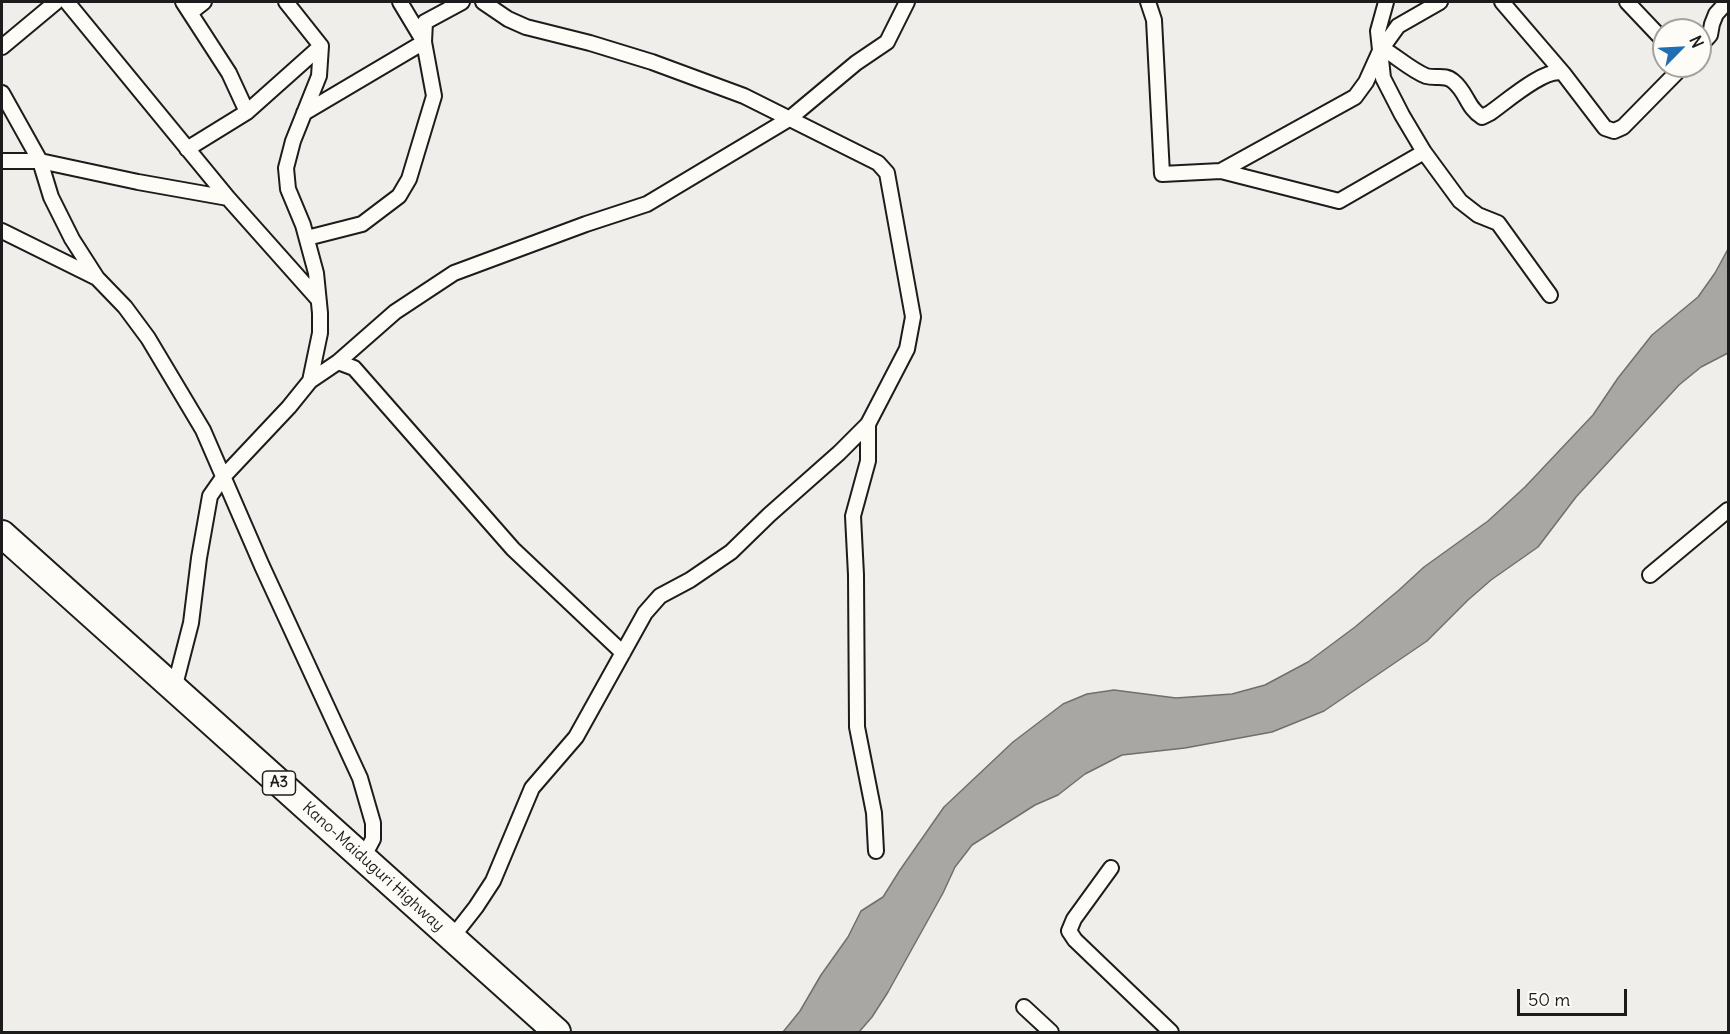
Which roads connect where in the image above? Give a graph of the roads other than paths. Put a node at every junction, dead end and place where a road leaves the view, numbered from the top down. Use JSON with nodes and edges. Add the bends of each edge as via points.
{"nodes":[{"id":1,"x":56,"y":2,"type":"edge"},
{"id":2,"x":67,"y":2,"type":"edge"},
{"id":3,"x":204,"y":2,"type":"edge"},
{"id":4,"x":286,"y":2,"type":"edge"},
{"id":5,"x":399,"y":2,"type":"edge"},
{"id":6,"x":462,"y":2,"type":"edge"},
{"id":7,"x":483,"y":2,"type":"edge"},
{"id":8,"x":907,"y":2,"type":"edge"},
{"id":9,"x":1148,"y":2,"type":"edge"},
{"id":10,"x":1386,"y":2,"type":"edge"},
{"id":11,"x":1440,"y":2,"type":"edge"},
{"id":12,"x":1502,"y":2,"type":"edge"},
{"id":13,"x":1627,"y":2,"type":"edge"},
{"id":14,"x":1726,"y":3,"type":"edge"},
{"id":15,"x":186,"y":7,"type":"edge"},
{"id":16,"x":1712,"y":24,"type":"edge"},
{"id":17,"x":1652,"y":28,"type":"edge"},
{"id":18,"x":424,"y":42,"type":"junction"},
{"id":19,"x":321,"y":46,"type":"junction"},
{"id":20,"x":2,"y":47,"type":"edge"},
{"id":21,"x":1381,"y":50,"type":"junction"},
{"id":22,"x":1563,"y":73,"type":"junction"},
{"id":23,"x":1671,"y":78,"type":"edge"},
{"id":24,"x":2,"y":93,"type":"edge"},
{"id":25,"x":248,"y":112,"type":"junction"},
{"id":26,"x":304,"y":113,"type":"junction"},
{"id":27,"x":789,"y":119,"type":"junction"},
{"id":28,"x":187,"y":149,"type":"junction"},
{"id":29,"x":1424,"y":152,"type":"junction"},
{"id":30,"x":2,"y":161,"type":"edge"},
{"id":31,"x":40,"y":161,"type":"junction"},
{"id":32,"x":1221,"y":171,"type":"junction"},
{"id":33,"x":228,"y":198,"type":"junction"},
{"id":34,"x":2,"y":231,"type":"edge"},
{"id":35,"x":307,"y":238,"type":"junction"},
{"id":36,"x":97,"y":278,"type":"junction"},
{"id":37,"x":1550,"y":295,"type":"dead end"},
{"id":38,"x":317,"y":298,"type":"junction"},
{"id":39,"x":338,"y":362,"type":"junction"},
{"id":40,"x":310,"y":381,"type":"junction"},
{"id":41,"x":868,"y":424,"type":"junction"},
{"id":42,"x":224,"y":476,"type":"junction"},
{"id":43,"x":1727,"y":515,"type":"edge"},
{"id":44,"x":2,"y":534,"type":"edge"},
{"id":45,"x":1650,"y":575,"type":"dead end"},
{"id":46,"x":622,"y":653,"type":"junction"},
{"id":47,"x":174,"y":689,"type":"junction"},
{"id":48,"x":876,"y":851,"type":"dead end"},
{"id":49,"x":363,"y":858,"type":"junction"},
{"id":50,"x":1111,"y":868,"type":"dead end"},
{"id":51,"x":449,"y":936,"type":"junction"},
{"id":52,"x":1024,"y":1007,"type":"dead end"},
{"id":53,"x":556,"y":1032,"type":"edge"},
{"id":54,"x":1050,"y":1032,"type":"edge"},
{"id":55,"x":1172,"y":1032,"type":"edge"}],
"edges":[{"from":1,"to":20,"type":"street"},
{"from":2,"to":28,"type":"street"},
{"from":3,"to":15,"type":"street"},
{"from":4,"to":19,"type":"street"},
{"from":5,"to":18,"type":"street"},
{"from":6,"to":18,"type":"street","via":[[425,22]]},
{"from":7,"to":27,"type":"street","via":[[526,27],[652,62],[744,96]]},
{"from":8,"to":27,"type":"street","via":[[886,42]]},
{"from":9,"to":32,"type":"street","via":[[1154,20],[1162,174]]},
{"from":10,"to":21,"type":"street","via":[[1378,30]]},
{"from":11,"to":21,"type":"street","via":[[1398,26]]},
{"from":12,"to":22,"type":"street"},
{"from":13,"to":17,"type":"street"},
{"from":14,"to":16,"type":"street"},
{"from":15,"to":25,"type":"street","via":[[229,73]]},
{"from":18,"to":26,"type":"street"},
{"from":18,"to":35,"type":"street","via":[[434,96],[409,179],[399,196],[362,224]]},
{"from":19,"to":25,"type":"street"},
{"from":19,"to":26,"type":"street","via":[[319,76]]},
{"from":21,"to":22,"type":"street","via":[[1426,76],[1444,76],[1453,81],[1473,112],[1482,117],[1541,77],[1557,71]]},
{"from":21,"to":29,"type":"street","via":[[1383,78]]},
{"from":21,"to":32,"type":"street","via":[[1355,97]]},
{"from":22,"to":23,"type":"street","via":[[1605,128],[1614,131],[1623,127]]},
{"from":24,"to":31,"type":"street"},
{"from":25,"to":28,"type":"street"},
{"from":26,"to":35,"type":"street","via":[[286,168],[288,189]]},
{"from":27,"to":39,"type":"street","via":[[647,204],[454,273],[395,312]]},
{"from":27,"to":41,"type":"street","via":[[878,163],[887,173],[913,317],[908,349]]},
{"from":28,"to":33,"type":"street"},
{"from":29,"to":32,"type":"street","via":[[1339,201]]},
{"from":29,"to":37,"type":"street","via":[[1460,201],[1478,215],[1498,223]]},
{"from":30,"to":31,"type":"street"},
{"from":31,"to":33,"type":"street"},
{"from":31,"to":36,"type":"street","via":[[51,197]]},
{"from":33,"to":38,"type":"street"},
{"from":34,"to":36,"type":"street"},
{"from":35,"to":38,"type":"street","via":[[316,273]]},
{"from":36,"to":42,"type":"street","via":[[126,307],[148,338],[203,430]]},
{"from":38,"to":40,"type":"street","via":[[320,333]]},
{"from":39,"to":40,"type":"street"},
{"from":39,"to":46,"type":"street","via":[[354,368],[513,549]]},
{"from":40,"to":42,"type":"street"},
{"from":41,"to":46,"type":"street","via":[[732,552],[660,596],[645,613]]},
{"from":41,"to":48,"type":"street","via":[[868,460],[853,516],[857,727],[874,813]]},
{"from":42,"to":47,"type":"street","via":[[210,496],[192,623]]},
{"from":42,"to":49,"type":"street","via":[[360,778],[374,823],[373,839]]},
{"from":43,"to":45,"type":"street"},
{"from":44,"to":47,"type":"highway","name":"Kano-Maiduguri Highway","number":"A3"},
{"from":46,"to":51,"type":"street","via":[[576,737],[532,788],[493,881],[458,930]]},
{"from":47,"to":49,"type":"highway","name":"Kano-Maiduguri Highway","number":"A3"},
{"from":49,"to":51,"type":"highway","name":"Kano-Maiduguri Highway","number":"A3"},
{"from":50,"to":55,"type":"street","via":[[1069,931]]},
{"from":51,"to":53,"type":"highway","name":"Kano-Maiduguri Highway","number":"A3"},
{"from":52,"to":54,"type":"street"}]}
